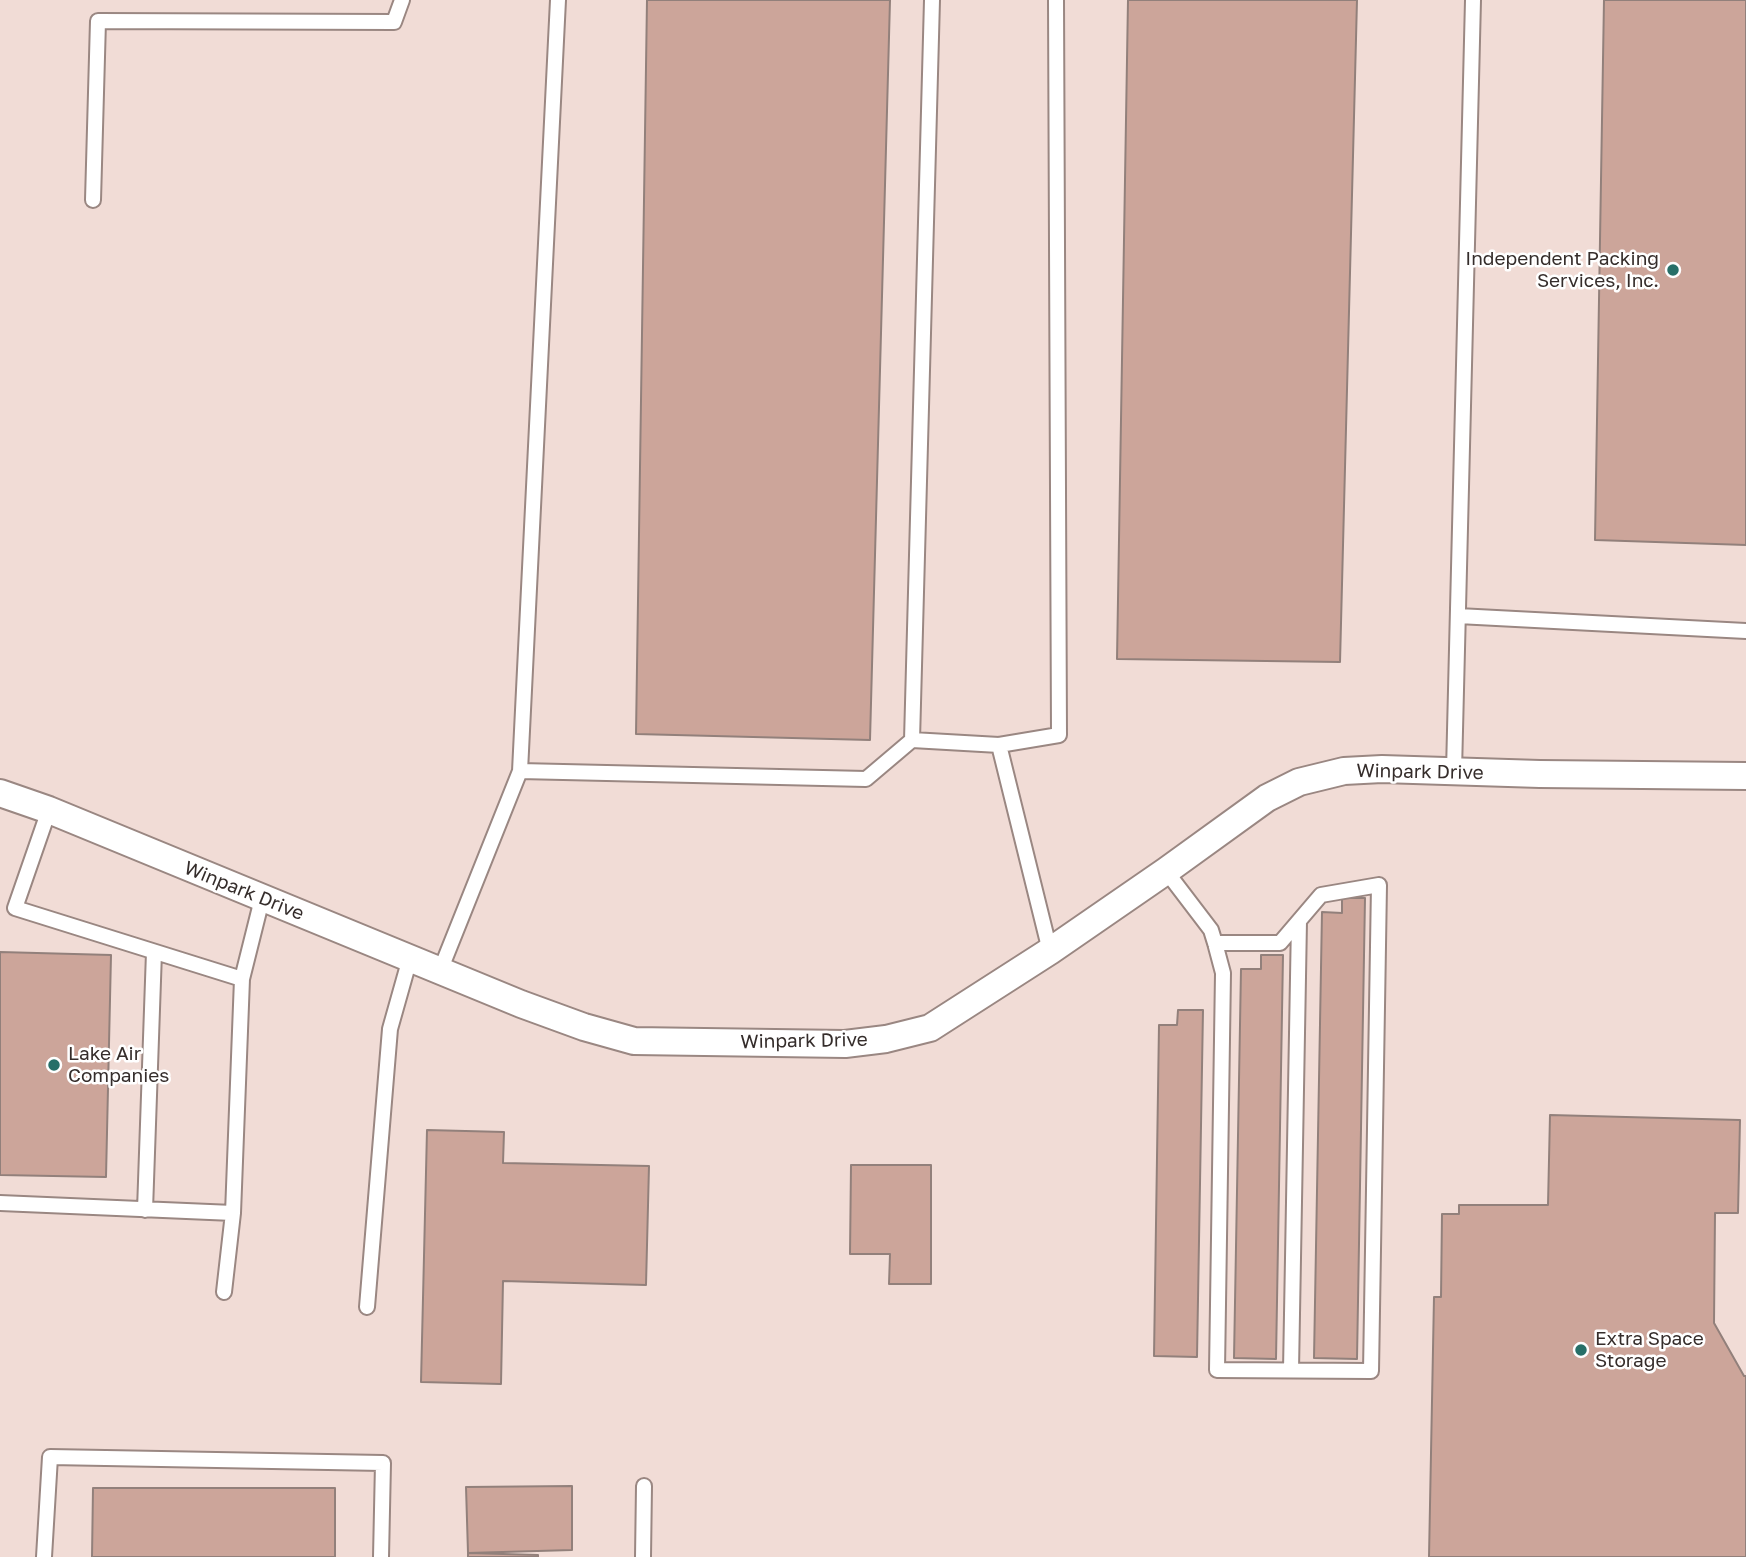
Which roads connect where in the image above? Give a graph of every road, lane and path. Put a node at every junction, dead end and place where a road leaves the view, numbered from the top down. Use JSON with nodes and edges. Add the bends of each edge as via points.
{"nodes":[{"id":1,"x":402,"y":0,"type":"edge"},
{"id":2,"x":558,"y":0,"type":"edge"},
{"id":3,"x":932,"y":0,"type":"edge"},
{"id":4,"x":1056,"y":0,"type":"edge"},
{"id":5,"x":1474,"y":0,"type":"edge"},
{"id":6,"x":93,"y":200,"type":"dead end"},
{"id":7,"x":1458,"y":616,"type":"junction"},
{"id":8,"x":1746,"y":631,"type":"edge"},
{"id":9,"x":912,"y":740,"type":"junction"},
{"id":10,"x":999,"y":745,"type":"junction"},
{"id":11,"x":520,"y":771,"type":"junction"},
{"id":12,"x":1454,"y":771,"type":"junction"},
{"id":13,"x":1746,"y":776,"type":"edge"},
{"id":14,"x":0,"y":793,"type":"edge"},
{"id":15,"x":49,"y":810,"type":"junction"},
{"id":16,"x":1166,"y":871,"type":"junction"},
{"id":17,"x":262,"y":899,"type":"junction"},
{"id":18,"x":1299,"y":921,"type":"junction"},
{"id":19,"x":1215,"y":943,"type":"junction"},
{"id":20,"x":154,"y":951,"type":"junction"},
{"id":21,"x":1050,"y":951,"type":"junction"},
{"id":22,"x":410,"y":958,"type":"junction"},
{"id":23,"x":440,"y":971,"type":"junction"},
{"id":24,"x":242,"y":979,"type":"junction"},
{"id":25,"x":0,"y":1203,"type":"edge"},
{"id":26,"x":145,"y":1210,"type":"junction"},
{"id":27,"x":233,"y":1213,"type":"junction"},
{"id":28,"x":224,"y":1292,"type":"dead end"},
{"id":29,"x":367,"y":1307,"type":"dead end"},
{"id":30,"x":1291,"y":1370,"type":"junction"},
{"id":31,"x":644,"y":1486,"type":"dead end"},
{"id":32,"x":44,"y":1557,"type":"edge"},
{"id":33,"x":381,"y":1557,"type":"edge"},
{"id":34,"x":643,"y":1557,"type":"edge"}],
"edges":[{"from":1,"to":6,"type":"lane","via":[[394,22],[98,21]]},
{"from":2,"to":11,"type":"lane"},
{"from":3,"to":9,"type":"lane"},
{"from":4,"to":10,"type":"lane","via":[[1059,735]]},
{"from":5,"to":7,"type":"lane"},
{"from":7,"to":8,"type":"lane"},
{"from":7,"to":12,"type":"lane"},
{"from":9,"to":10,"type":"lane"},
{"from":9,"to":11,"type":"lane","via":[[866,779]]},
{"from":10,"to":21,"type":"lane"},
{"from":11,"to":23,"type":"lane"},
{"from":12,"to":13,"type":"street","name":"Winpark Drive"},
{"from":12,"to":16,"type":"street","name":"Winpark Drive","via":[[1344,771],[1299,782],[1267,798]]},
{"from":14,"to":15,"type":"street","name":"Winpark Drive"},
{"from":15,"to":17,"type":"street","name":"Winpark Drive"},
{"from":15,"to":20,"type":"lane","via":[[15,908]]},
{"from":16,"to":19,"type":"lane","via":[[1211,930]]},
{"from":16,"to":21,"type":"street","name":"Winpark Drive"},
{"from":17,"to":22,"type":"street","name":"Winpark Drive"},
{"from":17,"to":24,"type":"lane"},
{"from":18,"to":19,"type":"lane","via":[[1280,943]]},
{"from":18,"to":30,"type":"lane"},
{"from":18,"to":30,"type":"lane","via":[[1321,895],[1379,885],[1371,1371]]},
{"from":19,"to":30,"type":"lane","via":[[1223,973],[1217,1370]]},
{"from":20,"to":24,"type":"lane"},
{"from":20,"to":26,"type":"lane"},
{"from":21,"to":23,"type":"street","name":"Winpark Drive","via":[[930,1028],[845,1044],[634,1041],[584,1027]]},
{"from":22,"to":23,"type":"street","name":"Winpark Drive"},
{"from":22,"to":29,"type":"lane","via":[[390,1029]]},
{"from":24,"to":27,"type":"lane"},
{"from":25,"to":26,"type":"lane"},
{"from":26,"to":27,"type":"lane"},
{"from":27,"to":28,"type":"lane"},
{"from":31,"to":34,"type":"lane"},
{"from":32,"to":33,"type":"lane","via":[[50,1457],[383,1462]]}]}
